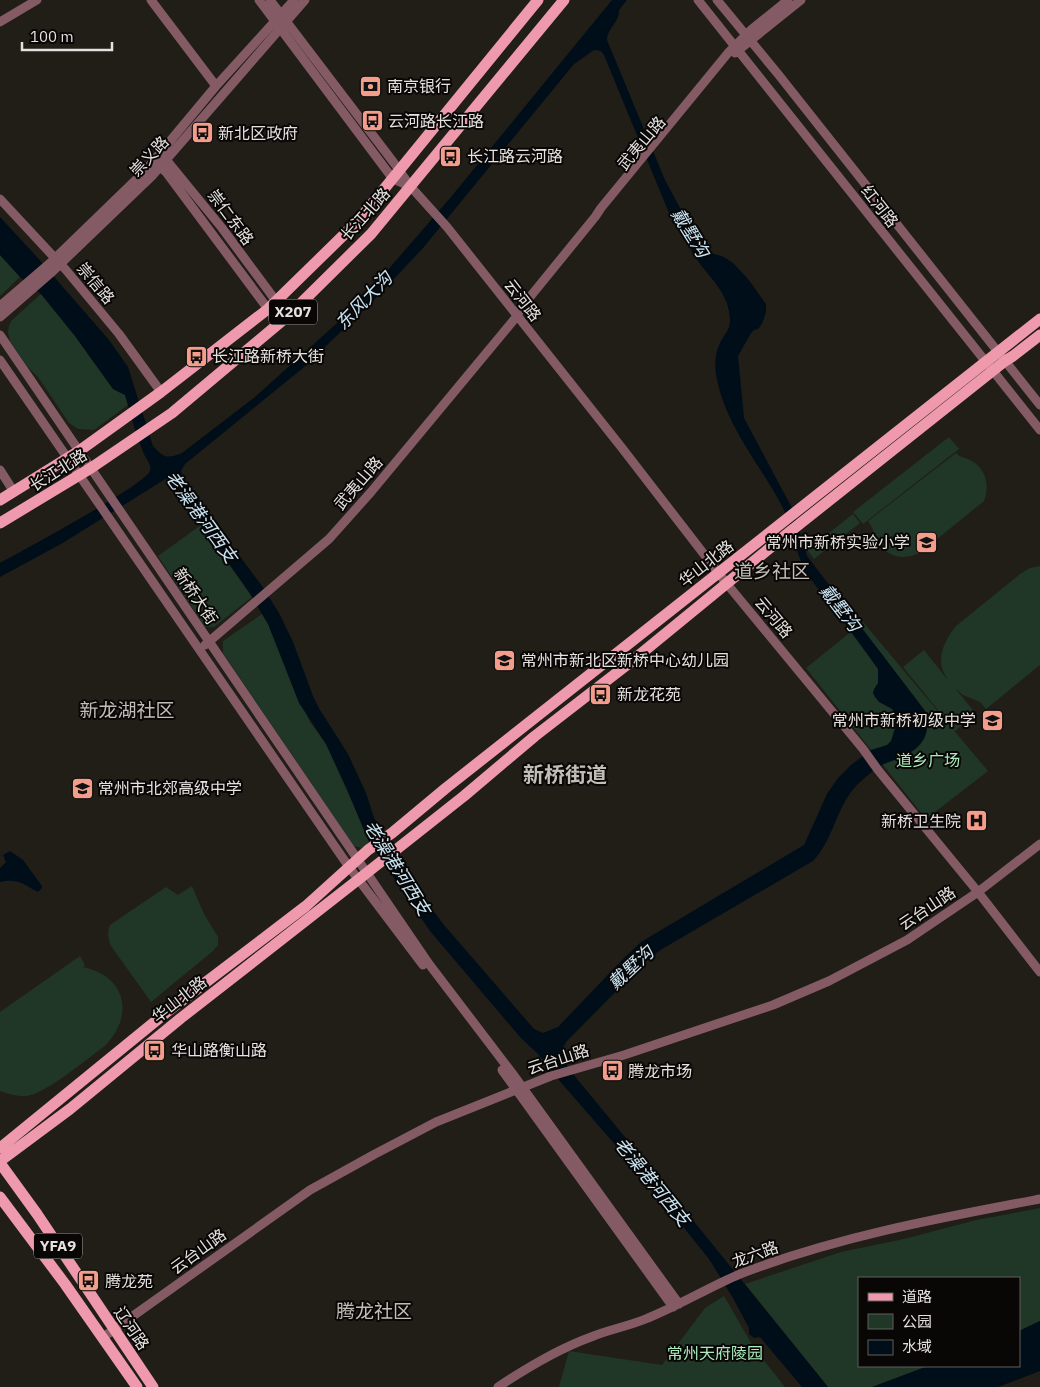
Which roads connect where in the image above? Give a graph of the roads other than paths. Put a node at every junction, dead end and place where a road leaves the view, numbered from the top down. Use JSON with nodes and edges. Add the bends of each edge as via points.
{"nodes":[{"id":1,"x":37,"y":0,"type":"edge"},
{"id":2,"x":151,"y":0,"type":"edge"},
{"id":3,"x":259,"y":0,"type":"edge"},
{"id":4,"x":270,"y":0,"type":"edge"},
{"id":5,"x":294,"y":0,"type":"edge"},
{"id":6,"x":305,"y":0,"type":"edge"},
{"id":7,"x":538,"y":0,"type":"edge"},
{"id":8,"x":564,"y":0,"type":"edge"},
{"id":9,"x":698,"y":0,"type":"edge"},
{"id":10,"x":717,"y":0,"type":"edge"},
{"id":11,"x":788,"y":0,"type":"edge"},
{"id":12,"x":801,"y":0,"type":"edge"},
{"id":13,"x":280,"y":21,"type":"junction"},
{"id":14,"x":0,"y":22,"type":"edge"},
{"id":15,"x":748,"y":38,"type":"junction"},
{"id":16,"x":736,"y":49,"type":"junction"},
{"id":17,"x":216,"y":86,"type":"junction"},
{"id":18,"x":164,"y":157,"type":"junction"},
{"id":19,"x":158,"y":164,"type":"junction"},
{"id":20,"x":396,"y":175,"type":"junction"},
{"id":21,"x":411,"y":187,"type":"junction"},
{"id":22,"x":0,"y":199,"type":"edge"},
{"id":23,"x":54,"y":264,"type":"junction"},
{"id":24,"x":29,"y":287,"type":"junction"},
{"id":25,"x":272,"y":305,"type":"junction"},
{"id":26,"x":0,"y":306,"type":"edge"},
{"id":27,"x":516,"y":316,"type":"junction"},
{"id":28,"x":0,"y":317,"type":"edge"},
{"id":29,"x":1040,"y":319,"type":"edge"},
{"id":30,"x":0,"y":335,"type":"edge"},
{"id":31,"x":1040,"y":335,"type":"edge"},
{"id":32,"x":1002,"y":357,"type":"junction"},
{"id":33,"x":0,"y":360,"type":"edge"},
{"id":34,"x":989,"y":367,"type":"junction"},
{"id":35,"x":159,"y":393,"type":"junction"},
{"id":36,"x":1040,"y":405,"type":"edge"},
{"id":37,"x":1040,"y":430,"type":"edge"},
{"id":38,"x":80,"y":451,"type":"junction"},
{"id":39,"x":67,"y":459,"type":"junction"},
{"id":40,"x":91,"y":468,"type":"junction"},
{"id":41,"x":0,"y":470,"type":"edge"},
{"id":42,"x":79,"y":475,"type":"junction"},
{"id":43,"x":14,"y":492,"type":"junction"},
{"id":44,"x":0,"y":500,"type":"edge"},
{"id":45,"x":0,"y":523,"type":"edge"},
{"id":46,"x":785,"y":528,"type":"junction"},
{"id":47,"x":719,"y":574,"type":"junction"},
{"id":48,"x":727,"y":584,"type":"junction"},
{"id":49,"x":208,"y":642,"type":"junction"},
{"id":50,"x":200,"y":648,"type":"junction"},
{"id":51,"x":1040,"y":844,"type":"edge"},
{"id":52,"x":353,"y":863,"type":"junction"},
{"id":53,"x":363,"y":876,"type":"junction"},
{"id":54,"x":978,"y":892,"type":"junction"},
{"id":55,"x":1040,"y":972,"type":"edge"},
{"id":56,"x":519,"y":1088,"type":"junction"},
{"id":57,"x":0,"y":1148,"type":"edge"},
{"id":58,"x":0,"y":1162,"type":"edge"},
{"id":59,"x":0,"y":1197,"type":"edge"},
{"id":60,"x":1040,"y":1199,"type":"edge"},
{"id":61,"x":676,"y":1305,"type":"junction"},
{"id":62,"x":114,"y":1330,"type":"junction"},
{"id":63,"x":102,"y":1338,"type":"junction"},
{"id":64,"x":137,"y":1387,"type":"edge"},
{"id":65,"x":153,"y":1387,"type":"edge"},
{"id":66,"x":498,"y":1387,"type":"edge"}],
"edges":[{"from":1,"to":14,"type":"street"},
{"from":2,"to":17,"type":"street"},
{"from":3,"to":13,"type":"street","name":"云河路"},
{"from":4,"to":13,"type":"street","name":"云河路"},
{"from":5,"to":13,"type":"street","name":"崇义路"},
{"from":6,"to":13,"type":"street","name":"崇义路"},
{"from":7,"to":20,"type":"main road","name":"长江北路","number":"X207"},
{"from":8,"to":21,"type":"main road","name":"长江北路","number":"X207"},
{"from":9,"to":16,"type":"street","name":"红河路"},
{"from":10,"to":15,"type":"street","name":"红河路"},
{"from":11,"to":15,"type":"street","name":"武夷山路"},
{"from":12,"to":15,"type":"street","name":"武夷山路"},
{"from":13,"to":17,"type":"street","name":"崇义路"},
{"from":13,"to":18,"type":"street","name":"崇义路"},
{"from":13,"to":20,"type":"street","name":"云河路"},
{"from":15,"to":16,"type":"street","name":"武夷山路"},
{"from":15,"to":32,"type":"street","name":"红河路"},
{"from":16,"to":27,"type":"street","name":"武夷山路","via":[[643,160],[615,201],[525,312]]},
{"from":16,"to":34,"type":"street","name":"红河路"},
{"from":17,"to":18,"type":"street","name":"崇义路"},
{"from":18,"to":19,"type":"street","name":"崇义路"},
{"from":18,"to":25,"type":"street","name":"崇仁东路"},
{"from":19,"to":23,"type":"street","name":"崇义路"},
{"from":19,"to":25,"type":"street","name":"崇仁东路"},
{"from":20,"to":21,"type":"street","name":"云河路"},
{"from":20,"to":25,"type":"main road","name":"长江北路","number":"X207","via":[[358,221]]},
{"from":21,"to":27,"type":"street","name":"云河路","via":[[447,227]]},
{"from":21,"to":40,"type":"main road","name":"长江北路","number":"X207","via":[[371,234],[290,315],[172,413]]},
{"from":22,"to":23,"type":"street","name":"崇信路"},
{"from":23,"to":24,"type":"street","name":"崇义路"},
{"from":23,"to":35,"type":"street","name":"崇信路","via":[[119,334]]},
{"from":24,"to":26,"type":"street","name":"崇义路"},
{"from":24,"to":28,"type":"street","name":"崇义路"},
{"from":25,"to":35,"type":"main road","name":"长江北路","number":"X207"},
{"from":27,"to":47,"type":"street","name":"云河路"},
{"from":27,"to":49,"type":"street","name":"武夷山路","via":[[329,538]]},
{"from":29,"to":32,"type":"main road","name":"华山北路"},
{"from":30,"to":38,"type":"street","name":"新桥大街"},
{"from":31,"to":32,"type":"main road","name":"华山北路","via":[[1013,356]]},
{"from":32,"to":34,"type":"main road","name":"华山北路"},
{"from":32,"to":36,"type":"street","name":"红河路"},
{"from":33,"to":39,"type":"street","name":"新桥大街"},
{"from":34,"to":37,"type":"street","name":"红河路"},
{"from":34,"to":46,"type":"main road","name":"华山北路"},
{"from":35,"to":38,"type":"main road","name":"长江北路"},
{"from":38,"to":39,"type":"main road","name":"长江北路"},
{"from":38,"to":40,"type":"street","name":"新桥大街"},
{"from":39,"to":42,"type":"street","name":"新桥大街"},
{"from":39,"to":43,"type":"main road","name":"长江北路"},
{"from":40,"to":42,"type":"main road","name":"长江北路"},
{"from":40,"to":49,"type":"street","name":"新桥大街"},
{"from":41,"to":43,"type":"street"},
{"from":42,"to":45,"type":"main road","name":"长江北路"},
{"from":42,"to":50,"type":"street","name":"新桥大街"},
{"from":43,"to":44,"type":"main road","name":"长江北路"},
{"from":46,"to":47,"type":"main road","name":"华山北路"},
{"from":46,"to":48,"type":"main road","name":"华山北路"},
{"from":47,"to":48,"type":"street","name":"云河路"},
{"from":47,"to":52,"type":"main road","name":"华山北路"},
{"from":48,"to":53,"type":"main road","name":"华山北路"},
{"from":48,"to":54,"type":"street","name":"云河路"},
{"from":49,"to":50,"type":"street","name":"武夷山路"},
{"from":49,"to":52,"type":"street","name":"新桥大街"},
{"from":50,"to":52,"type":"street","name":"新桥大街"},
{"from":51,"to":54,"type":"street","name":"云台山路"},
{"from":52,"to":53,"type":"street","name":"新桥大街"},
{"from":52,"to":57,"type":"main road","name":"华山北路","via":[[306,906],[168,1011]]},
{"from":53,"to":56,"type":"street","name":"新桥大街"},
{"from":53,"to":58,"type":"main road","name":"华山北路"},
{"from":54,"to":55,"type":"street","name":"云河路"},
{"from":54,"to":56,"type":"street","name":"云台山路","via":[[907,940],[829,981],[773,1005]]},
{"from":56,"to":61,"type":"street","name":"新桥大街"},
{"from":56,"to":62,"type":"street","name":"云台山路","via":[[436,1122],[310,1190]]},
{"from":58,"to":62,"type":"main road","name":"辽河路","number":"YFA9"},
{"from":59,"to":63,"type":"main road","name":"辽河路","number":"YFA9"},
{"from":60,"to":61,"type":"street","name":"龙六路","via":[[823,1246],[717,1284]]},
{"from":61,"to":66,"type":"street","name":"龙六路","via":[[562,1349]]},
{"from":62,"to":63,"type":"street","name":"云台山路"},
{"from":62,"to":65,"type":"main road","name":"辽河路","number":"YFA9"},
{"from":63,"to":64,"type":"main road","name":"辽河路","number":"YFA9"}]}
